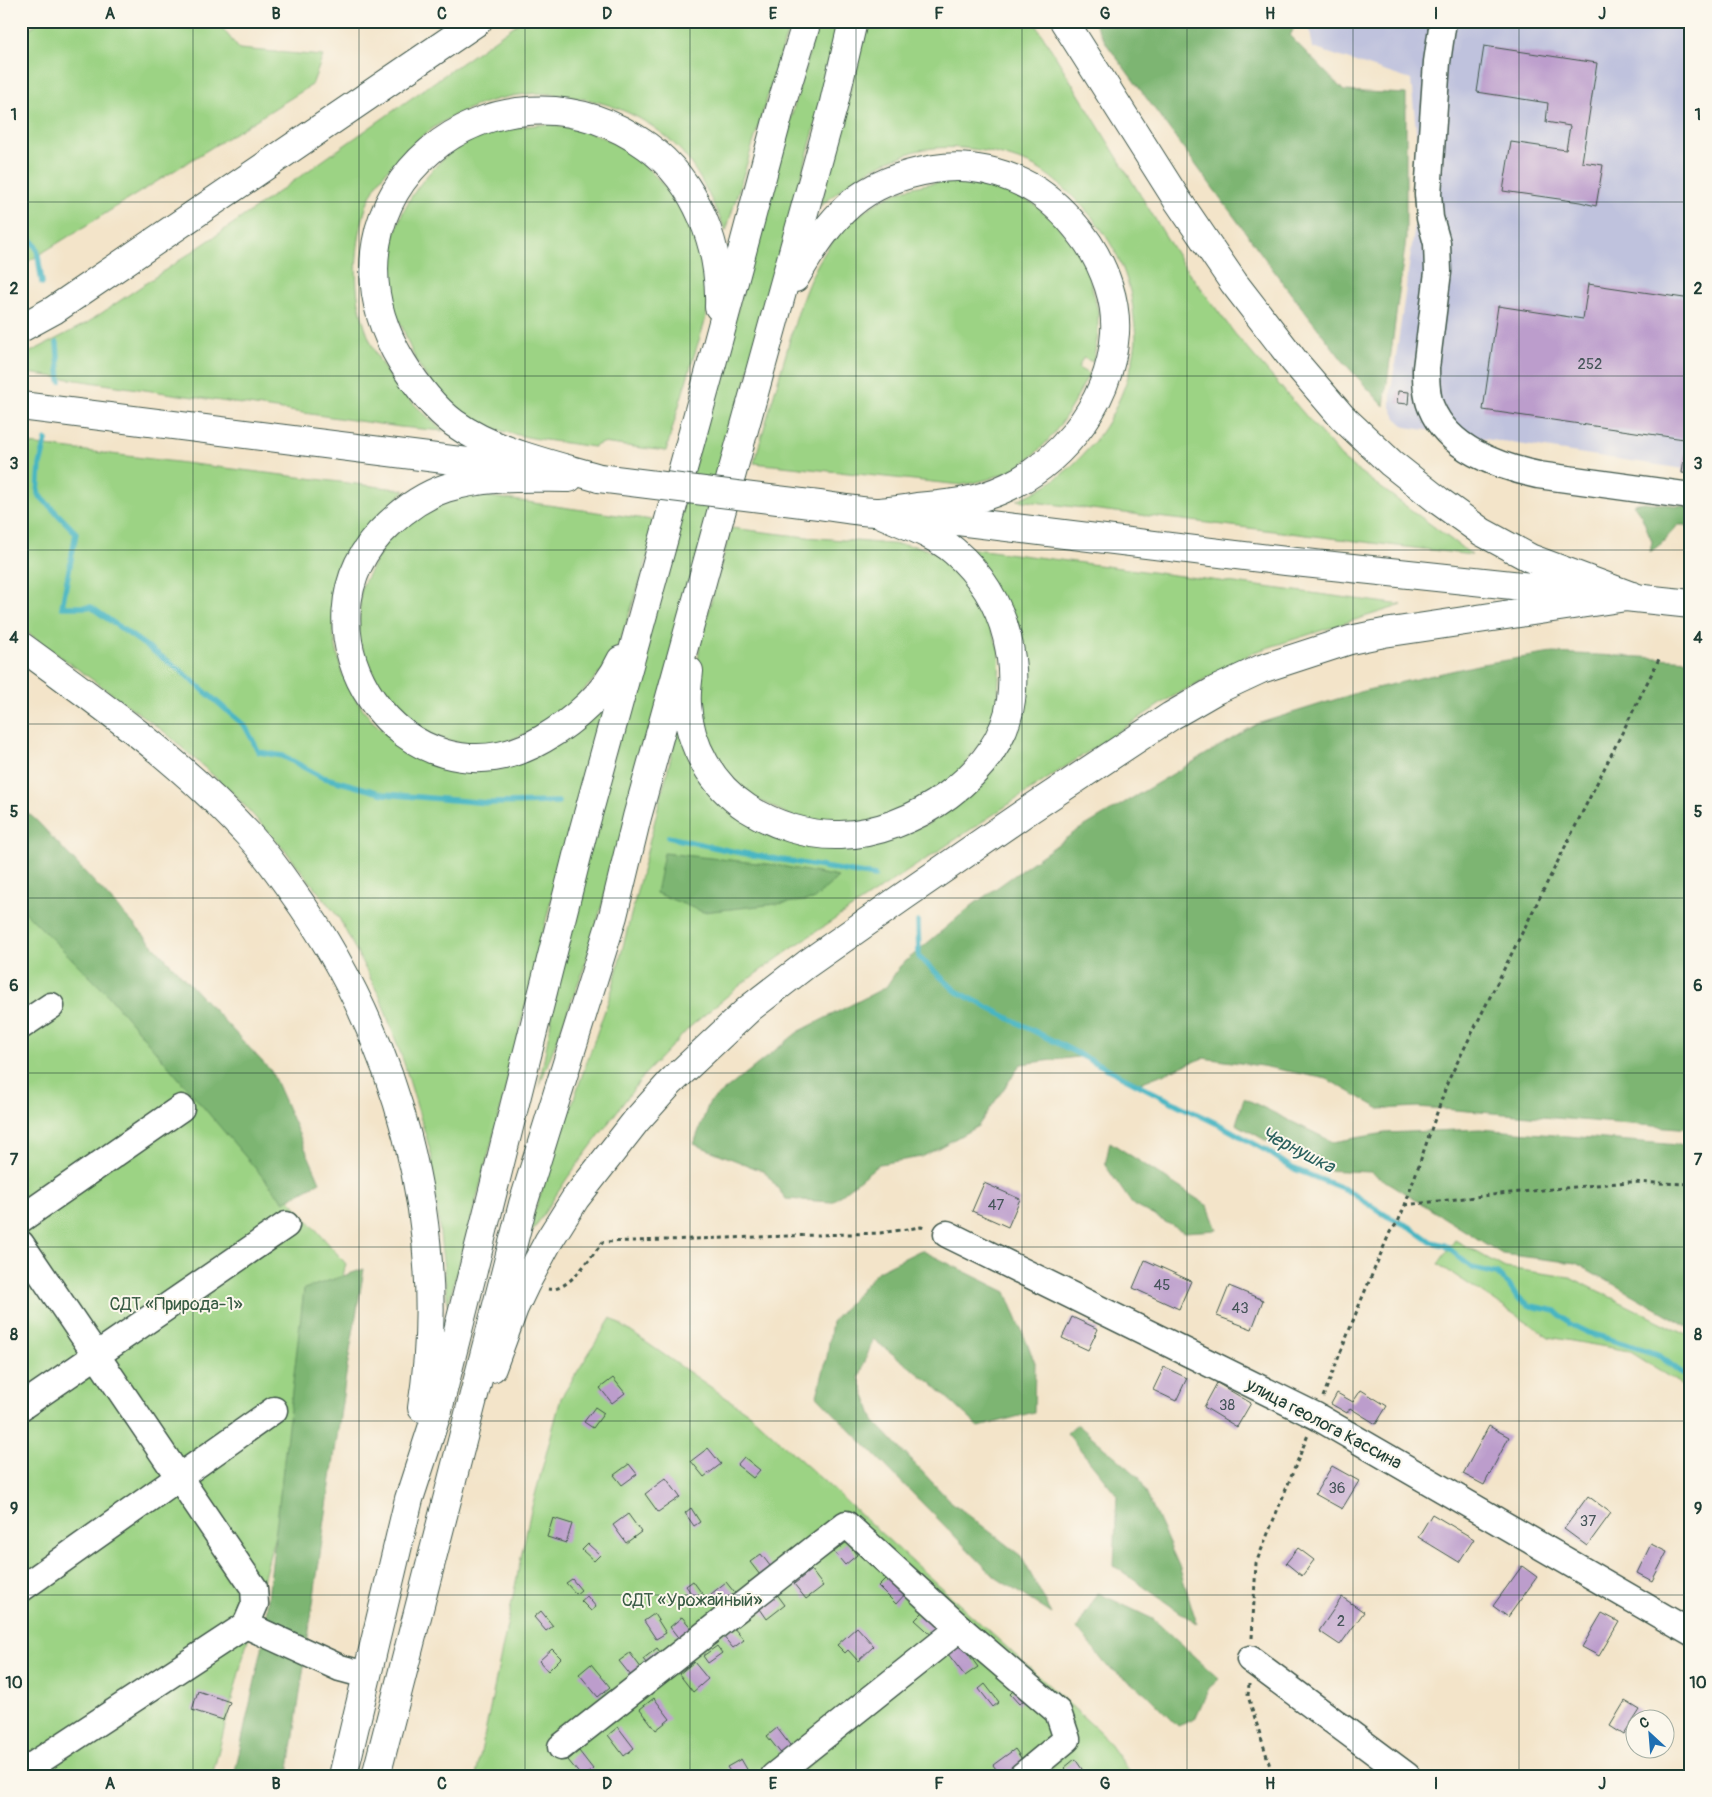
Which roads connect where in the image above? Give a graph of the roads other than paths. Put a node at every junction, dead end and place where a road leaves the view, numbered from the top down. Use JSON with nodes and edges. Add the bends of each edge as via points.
{"nodes":[{"id":1,"x":478,"y":21,"type":"edge"},
{"id":2,"x":806,"y":21,"type":"edge"},
{"id":3,"x":853,"y":21,"type":"edge"},
{"id":4,"x":1064,"y":21,"type":"edge"},
{"id":5,"x":1443,"y":21,"type":"edge"},
{"id":6,"x":21,"y":328,"type":"edge"},
{"id":7,"x":767,"y":344,"type":"junction"},
{"id":8,"x":717,"y":345,"type":"junction"},
{"id":9,"x":21,"y":406,"type":"edge"},
{"id":10,"x":599,"y":478,"type":"junction"},
{"id":11,"x":1691,"y":496,"type":"edge"},
{"id":12,"x":878,"y":512,"type":"junction"},
{"id":13,"x":1633,"y":596,"type":"junction"},
{"id":14,"x":1691,"y":604,"type":"edge"},
{"id":15,"x":692,"y":620,"type":"junction"},
{"id":16,"x":639,"y":622,"type":"junction"},
{"id":17,"x":21,"y":646,"type":"edge"},
{"id":18,"x":51,"y":1006,"type":"dead end"},
{"id":19,"x":21,"y":1026,"type":"edge"},
{"id":20,"x":181,"y":1108,"type":"dead end"},
{"id":21,"x":21,"y":1219,"type":"edge"},
{"id":22,"x":286,"y":1225,"type":"dead end"},
{"id":23,"x":948,"y":1234,"type":"road end"},
{"id":24,"x":21,"y":1244,"type":"edge"},
{"id":25,"x":96,"y":1356,"type":"junction"},
{"id":26,"x":21,"y":1406,"type":"edge"},
{"id":27,"x":274,"y":1410,"type":"dead end"},
{"id":28,"x":179,"y":1478,"type":"junction"},
{"id":29,"x":409,"y":1499,"type":"junction"},
{"id":30,"x":446,"y":1504,"type":"junction"},
{"id":31,"x":21,"y":1589,"type":"edge"},
{"id":32,"x":246,"y":1625,"type":"junction"},
{"id":33,"x":960,"y":1628,"type":"junction"},
{"id":34,"x":1691,"y":1633,"type":"edge"},
{"id":35,"x":1250,"y":1659,"type":"road end"},
{"id":36,"x":366,"y":1675,"type":"junction"},
{"id":37,"x":561,"y":1747,"type":"dead end"},
{"id":38,"x":21,"y":1773,"type":"edge"},
{"id":39,"x":343,"y":1776,"type":"edge"},
{"id":40,"x":376,"y":1776,"type":"edge"},
{"id":41,"x":774,"y":1776,"type":"edge"},
{"id":42,"x":1022,"y":1776,"type":"edge"},
{"id":43,"x":1407,"y":1776,"type":"edge"}],
"edges":[{"from":1,"to":6,"type":"main road","via":[[54,310]]},
{"from":2,"to":8,"type":"main road"},
{"from":3,"to":7,"type":"main road","via":[[833,108]]},
{"from":4,"to":13,"type":"main road","via":[[1234,283],[1342,417],[1391,463],[1482,532],[1530,558]]},
{"from":5,"to":11,"type":"street","via":[[1428,194],[1439,257],[1426,381],[1438,421],[1468,449],[1516,471]]},
{"from":7,"to":12,"type":"main road","via":[[795,279],[823,233],[843,209],[869,189],[894,178],[951,166],[988,170],[1021,182],[1050,200],[1077,227],[1106,279],[1115,332],[1104,381],[1081,427],[1063,448],[1034,471],[986,496]]},
{"from":7,"to":15,"type":"main road"},
{"from":8,"to":10,"type":"main road","via":[[720,283],[707,228],[694,199],[658,154],[611,124],[552,112],[503,114],[449,136],[428,152],[403,179],[379,228],[374,261],[375,295],[391,344],[412,378],[453,422],[478,436],[514,452]]},
{"from":8,"to":16,"type":"main road"},
{"from":9,"to":10,"type":"main road"},
{"from":10,"to":12,"type":"main road","bridge":true},
{"from":10,"to":16,"type":"main road","via":[[500,478],[470,482],[444,489],[403,512],[380,532],[367,550],[349,588],[346,618],[352,657],[368,695],[402,732],[438,753],[474,759],[495,758],[530,747],[553,734],[592,701],[616,671]]},
{"from":12,"to":13,"type":"main road","via":[[1286,561]]},
{"from":12,"to":15,"type":"main road","via":[[954,551],[972,568],[1003,621],[1012,661],[1011,701],[1003,729],[985,759],[943,800],[911,818],[874,831],[840,836],[801,831],[763,817],[733,798],[710,773],[691,731],[687,704]]},
{"from":13,"to":14,"type":"main road"},
{"from":13,"to":30,"type":"main road","via":[[1350,640],[1261,669],[1171,716],[807,964],[750,1008],[671,1082],[630,1128],[575,1199],[525,1284],[501,1340]]},
{"from":15,"to":30,"type":"main road","via":[[613,916],[524,1204]]},
{"from":16,"to":29,"type":"main road","via":[[438,1410]]},
{"from":17,"to":29,"type":"main road","via":[[153,745],[246,831],[310,916],[364,1011],[403,1118],[422,1212],[428,1275],[427,1372]]},
{"from":18,"to":19,"type":"street"},
{"from":20,"to":21,"type":"street"},
{"from":22,"to":25,"type":"street"},
{"from":23,"to":34,"type":"street","name":"улица геолога Кассина","via":[[1316,1416]]},
{"from":24,"to":25,"type":"street"},
{"from":25,"to":26,"type":"street"},
{"from":25,"to":28,"type":"street"},
{"from":27,"to":28,"type":"street"},
{"from":28,"to":31,"type":"street"},
{"from":28,"to":32,"type":"street","via":[[254,1588],[255,1604]]},
{"from":29,"to":36,"type":"main road"},
{"from":30,"to":40,"type":"main road"},
{"from":32,"to":36,"type":"street","via":[[340,1668]]},
{"from":32,"to":38,"type":"street"},
{"from":33,"to":37,"type":"street","via":[[846,1524]]},
{"from":33,"to":41,"type":"street"},
{"from":33,"to":42,"type":"street","via":[[1058,1712],[1067,1739]]},
{"from":35,"to":43,"type":"street"},
{"from":36,"to":39,"type":"main road"}]}
